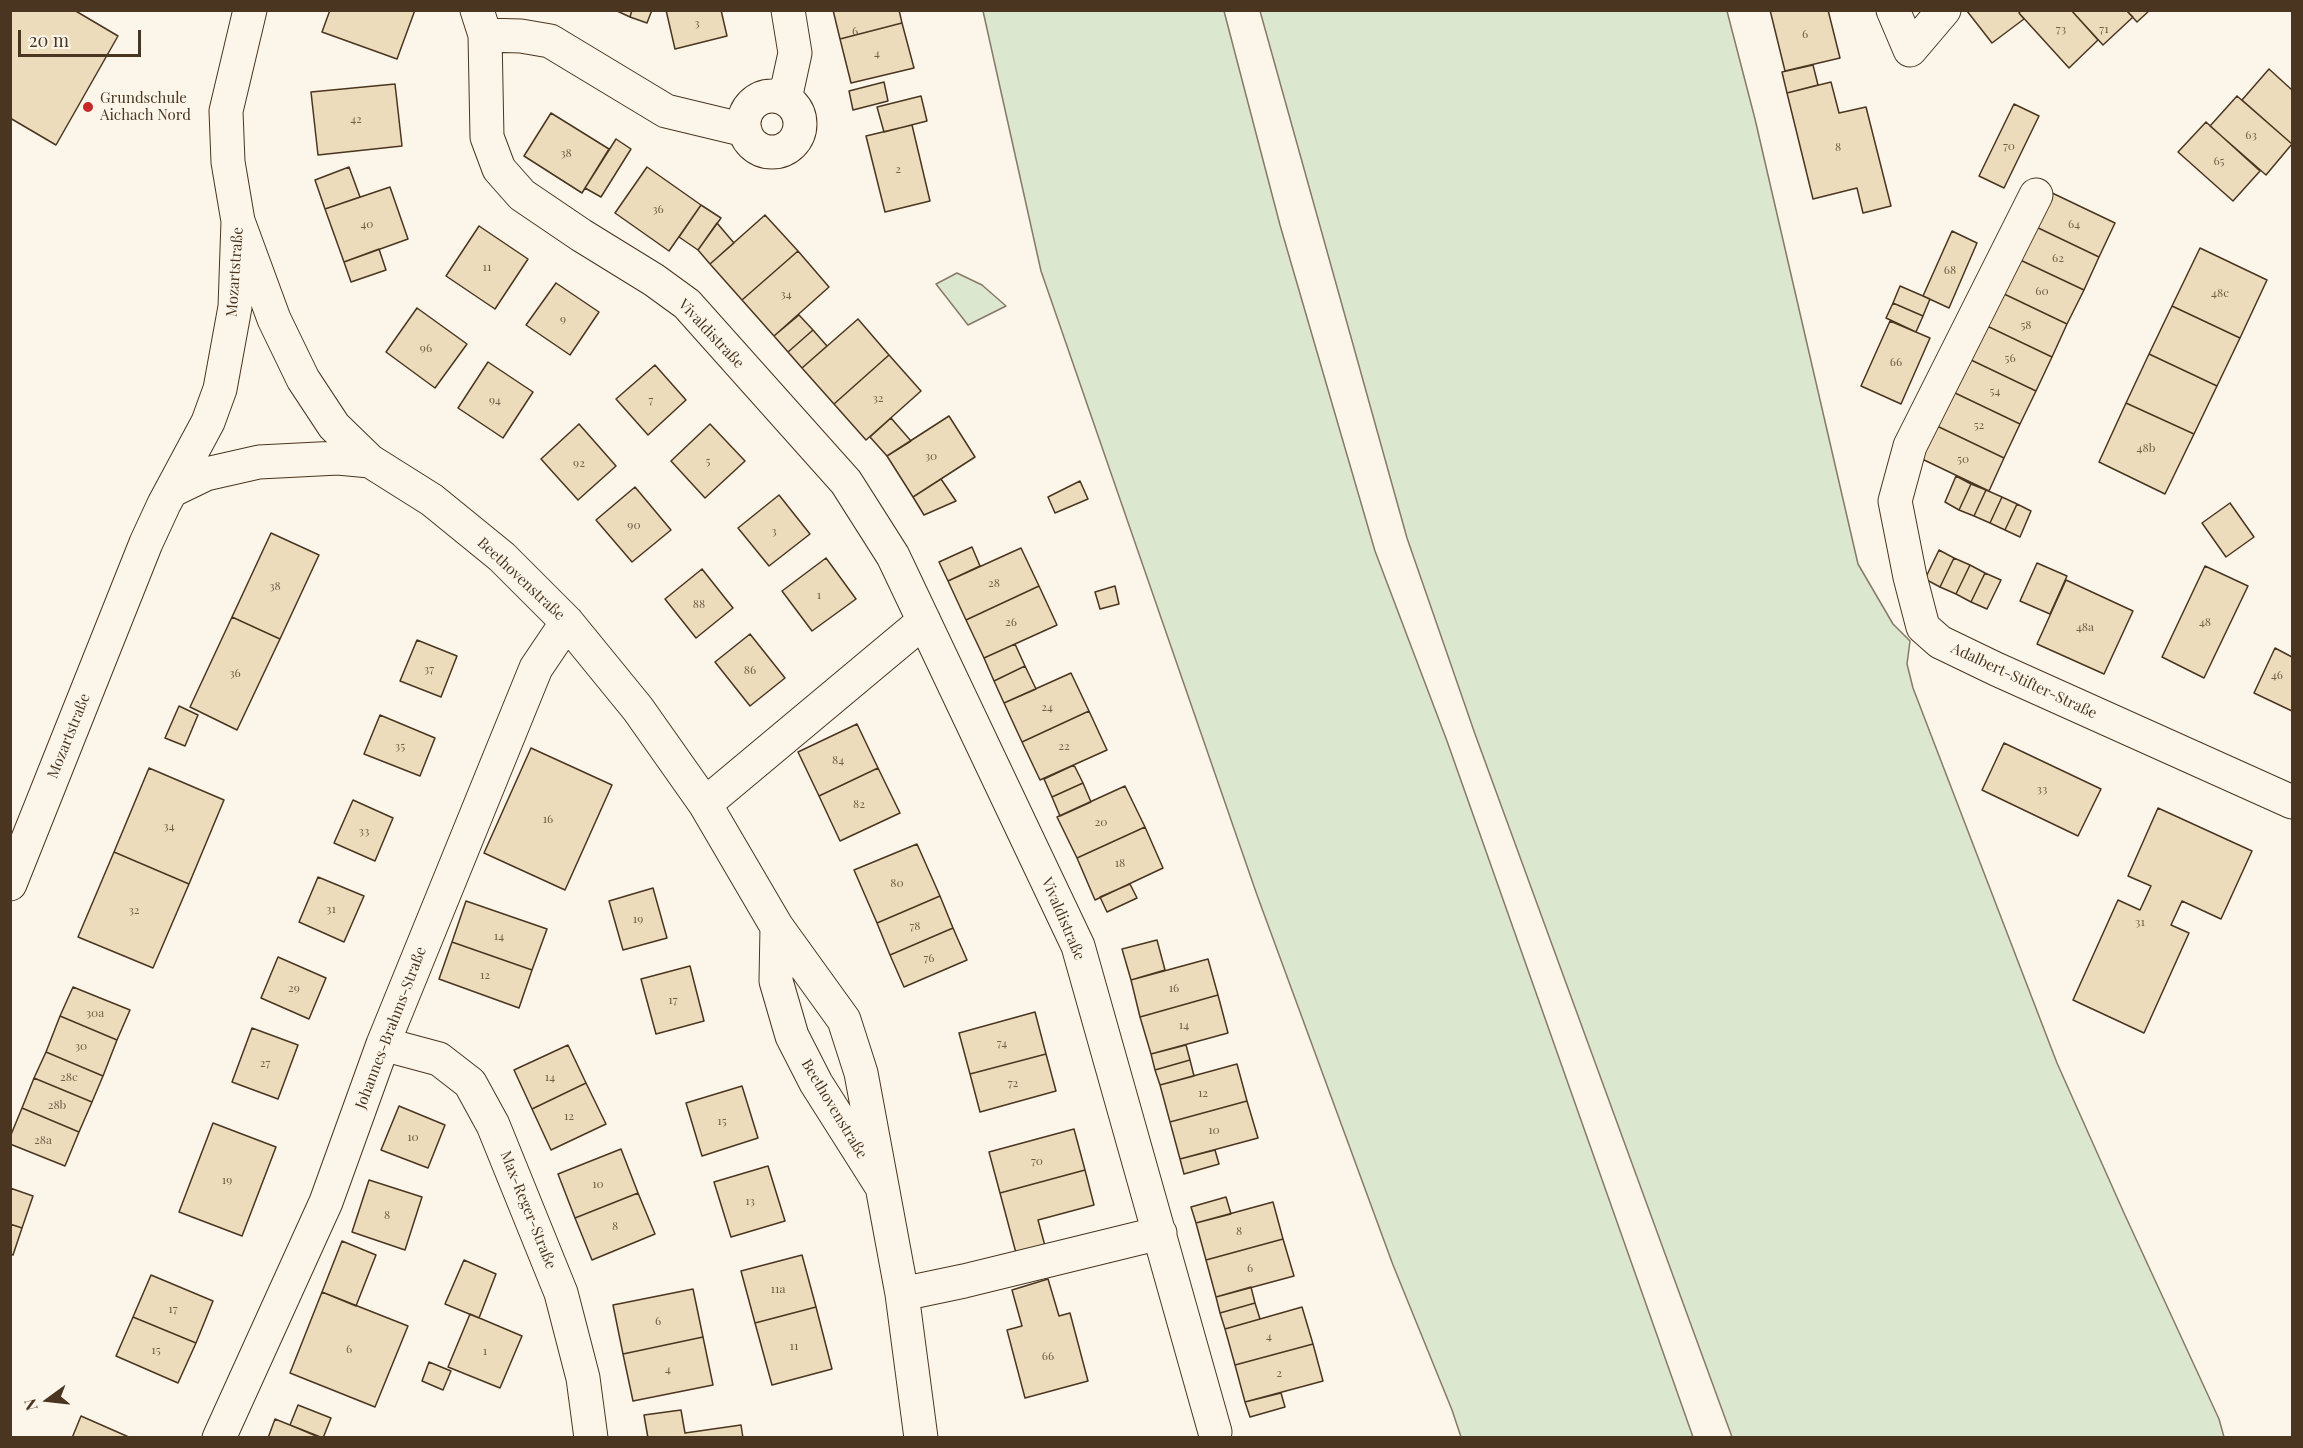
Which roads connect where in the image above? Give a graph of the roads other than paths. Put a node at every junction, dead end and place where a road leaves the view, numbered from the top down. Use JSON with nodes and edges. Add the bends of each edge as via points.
{"nodes":[{"id":1,"x":250,"y":10,"type":"edge"},
{"id":2,"x":788,"y":10,"type":"edge"},
{"id":3,"x":1893,"y":10,"type":"edge"},
{"id":4,"x":1944,"y":10,"type":"edge"},
{"id":5,"x":481,"y":23,"type":"edge"},
{"id":6,"x":785,"y":99,"type":"junction"},
{"id":7,"x":745,"y":130,"type":"junction"},
{"id":8,"x":2036,"y":195,"type":"dead end"},
{"id":9,"x":238,"y":221,"type":"junction"},
{"id":10,"x":370,"y":460,"type":"junction"},
{"id":11,"x":173,"y":490,"type":"junction"},
{"id":12,"x":924,"y":621,"type":"junction"},
{"id":13,"x":567,"y":622,"type":"junction"},
{"id":14,"x":2292,"y":802,"type":"edge"},
{"id":15,"x":705,"y":804,"type":"junction"},
{"id":16,"x":10,"y":884,"type":"edge"},
{"id":17,"x":777,"y":927,"type":"junction"},
{"id":18,"x":383,"y":1044,"type":"junction"},
{"id":19,"x":880,"y":1184,"type":"junction"},
{"id":20,"x":1160,"y":1233,"type":"junction"},
{"id":21,"x":902,"y":1294,"type":"junction"},
{"id":22,"x":1215,"y":1432,"type":"dead end"},
{"id":23,"x":219,"y":1437,"type":"edge"},
{"id":24,"x":591,"y":1437,"type":"edge"},
{"id":25,"x":921,"y":1437,"type":"edge"}],
"edges":[{"from":1,"to":9,"type":"street","name":"Mozartstraße","via":[[226,111],[228,162]]},
{"from":2,"to":6,"type":"street","via":[[795,53]]},
{"from":3,"to":4,"type":"street","via":[[1910,50]]},
{"from":5,"to":7,"type":"street","via":[[550,41],[666,111]]},
{"from":5,"to":12,"type":"street","name":"Vivaldistraße","via":[[487,137],[499,169],[522,195],[687,304],[846,482],[893,556]]},
{"from":6,"to":7,"type":"street","via":[[758,99],[746,112]]},
{"from":6,"to":7,"type":"street","via":[[800,120],[800,129],[790,145],[783,150],[764,151],[755,146]]},
{"from":8,"to":14,"type":"street","name":"Adalbert-Stifter-Straße","via":[[1910,446],[1895,501],[1923,627],[1940,642],[1996,669]]},
{"from":9,"to":10,"type":"street","name":"Beethovenstraße","via":[[274,319],[303,380],[334,426]]},
{"from":9,"to":11,"type":"street","name":"Mozartstraße","via":[[235,307],[220,389],[208,422]]},
{"from":10,"to":11,"type":"street","via":[[259,462],[206,474]]},
{"from":10,"to":13,"type":"street","name":"Beethovenstraße","via":[[432,500],[502,557]]},
{"from":11,"to":16,"type":"street","name":"Mozartstraße","via":[[146,543]]},
{"from":12,"to":15,"type":"street"},
{"from":12,"to":20,"type":"street","name":"Vivaldistraße","via":[[1078,946]]},
{"from":13,"to":15,"type":"street","name":"Beethovenstraße","via":[[638,709]]},
{"from":13,"to":18,"type":"street","name":"Johannes-Brahms-Straße","via":[[536,668]]},
{"from":15,"to":17,"type":"street","name":"Beethovenstraße"},
{"from":17,"to":19,"type":"street","name":"Beethovenstraße","via":[[844,1020],[861,1073]]},
{"from":17,"to":19,"type":"street","name":"Beethovenstraße","via":[[776,981],[792,1036],[816,1083]]},
{"from":18,"to":23,"type":"street","name":"Johannes-Brahms-Straße","via":[[326,1202]]},
{"from":18,"to":24,"type":"street","name":"Max-Reger-Straße","via":[[439,1059],[470,1083],[493,1125],[561,1293],[583,1378]]},
{"from":19,"to":21,"type":"street","name":"Beethovenstraße"},
{"from":20,"to":21,"type":"street"},
{"from":20,"to":22,"type":"street","name":"Vivaldistraße"},
{"from":21,"to":25,"type":"street","name":"Beethovenstraße"}]}
